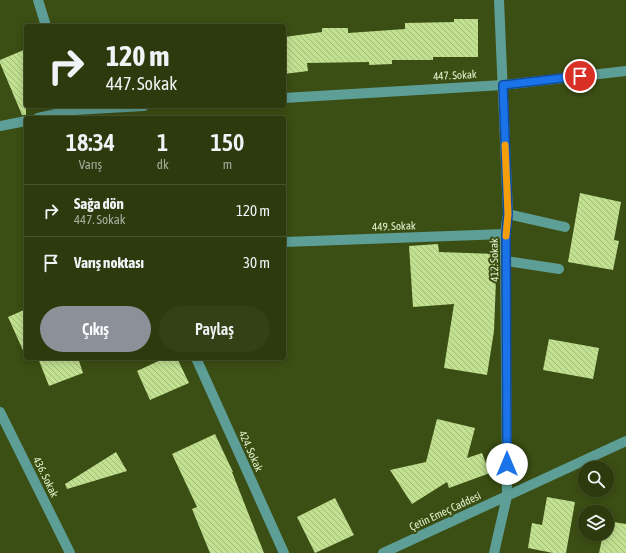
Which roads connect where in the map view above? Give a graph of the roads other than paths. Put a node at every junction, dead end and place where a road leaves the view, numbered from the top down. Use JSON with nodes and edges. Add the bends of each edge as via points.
{"nodes":[{"id":1,"x":38,"y":0,"type":"edge"},
{"id":2,"x":499,"y":0,"type":"edge"},
{"id":3,"x":45,"y":24,"type":"edge"},
{"id":4,"x":626,"y":71,"type":"edge"},
{"id":5,"x":503,"y":85,"type":"junction"},
{"id":6,"x":286,"y":98,"type":"edge"},
{"id":7,"x":116,"y":108,"type":"edge"},
{"id":8,"x":75,"y":111,"type":"edge"},
{"id":9,"x":49,"y":116,"type":"edge"},
{"id":10,"x":24,"y":121,"type":"edge"},
{"id":11,"x":0,"y":126,"type":"edge"},
{"id":12,"x":508,"y":214,"type":"junction"},
{"id":13,"x":565,"y":227,"type":"dead end"},
{"id":14,"x":506,"y":234,"type":"junction"},
{"id":15,"x":286,"y":242,"type":"edge"},
{"id":16,"x":506,"y":261,"type":"junction"},
{"id":17,"x":559,"y":269,"type":"dead end"},
{"id":18,"x":197,"y":360,"type":"edge"},
{"id":19,"x":0,"y":412,"type":"edge"},
{"id":20,"x":626,"y":441,"type":"edge"},
{"id":21,"x":507,"y":496,"type":"junction"},
{"id":22,"x":70,"y":553,"type":"edge"},
{"id":23,"x":284,"y":553,"type":"edge"},
{"id":24,"x":383,"y":553,"type":"edge"},
{"id":25,"x":494,"y":553,"type":"edge"}],
"edges":[{"from":1,"to":3,"type":"street"},
{"from":2,"to":5,"type":"street","name":"412. Sokak"},
{"from":4,"to":5,"type":"street","name":"447. Sokak"},
{"from":5,"to":6,"type":"street","name":"447. Sokak"},
{"from":5,"to":12,"type":"street","name":"412. Sokak"},
{"from":7,"to":8,"type":"street"},
{"from":8,"to":9,"type":"street"},
{"from":10,"to":11,"type":"street"},
{"from":12,"to":13,"type":"street"},
{"from":12,"to":14,"type":"street","name":"412. Sokak"},
{"from":14,"to":15,"type":"street","name":"449. Sokak"},
{"from":14,"to":16,"type":"street","name":"412. Sokak"},
{"from":16,"to":17,"type":"street"},
{"from":16,"to":21,"type":"street","name":"412. Sokak"},
{"from":18,"to":23,"type":"street","name":"424. Sokak"},
{"from":19,"to":22,"type":"street","name":"436. Sokak"},
{"from":20,"to":21,"type":"street","name":"Çetin Emeç Caddesi"},
{"from":21,"to":24,"type":"street","name":"Çetin Emeç Caddesi"},
{"from":21,"to":25,"type":"street","name":"412. Sokak"}]}
